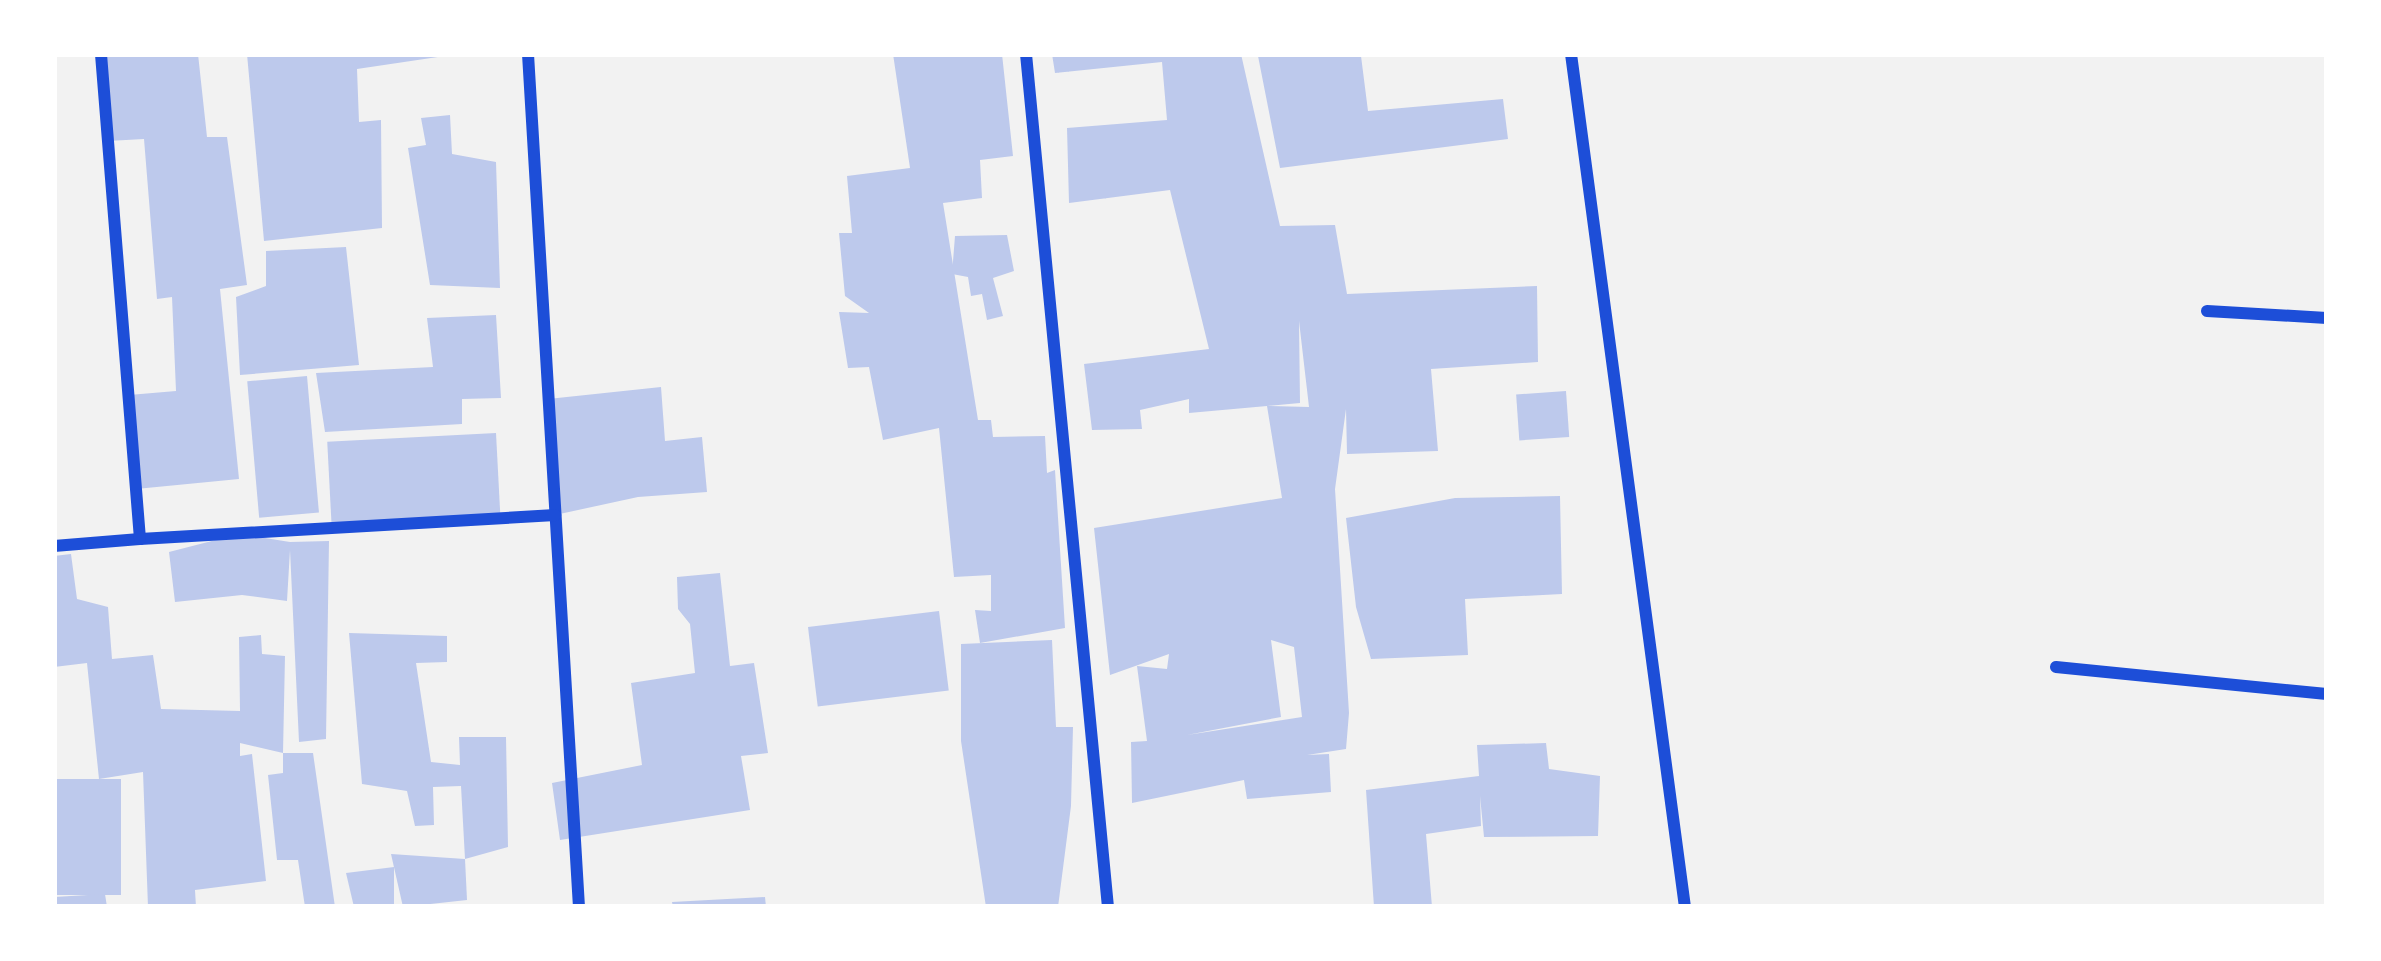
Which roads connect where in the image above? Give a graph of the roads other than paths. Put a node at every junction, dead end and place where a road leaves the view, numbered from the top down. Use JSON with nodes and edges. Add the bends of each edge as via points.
{"nodes":[{"id":1,"x":101,"y":54,"type":"edge"},
{"id":2,"x":528,"y":54,"type":"edge"},
{"id":3,"x":1026,"y":54,"type":"edge"},
{"id":4,"x":1570,"y":54,"type":"edge"},
{"id":5,"x":2207,"y":311,"type":"dead end"},
{"id":6,"x":2327,"y":318,"type":"edge"},
{"id":7,"x":556,"y":515,"type":"junction"},
{"id":8,"x":140,"y":539,"type":"junction"},
{"id":9,"x":54,"y":546,"type":"edge"},
{"id":10,"x":2056,"y":667,"type":"dead end"},
{"id":11,"x":2327,"y":694,"type":"edge"},
{"id":12,"x":579,"y":907,"type":"edge"},
{"id":13,"x":1108,"y":907,"type":"edge"},
{"id":14,"x":1685,"y":907,"type":"edge"}],
"edges":[{"from":1,"to":8,"type":"street"},
{"from":2,"to":7,"type":"street"},
{"from":3,"to":13,"type":"street"},
{"from":4,"to":14,"type":"street"},
{"from":5,"to":6,"type":"street"},
{"from":7,"to":8,"type":"street"},
{"from":7,"to":12,"type":"street"},
{"from":8,"to":9,"type":"street"},
{"from":10,"to":11,"type":"street"}]}
